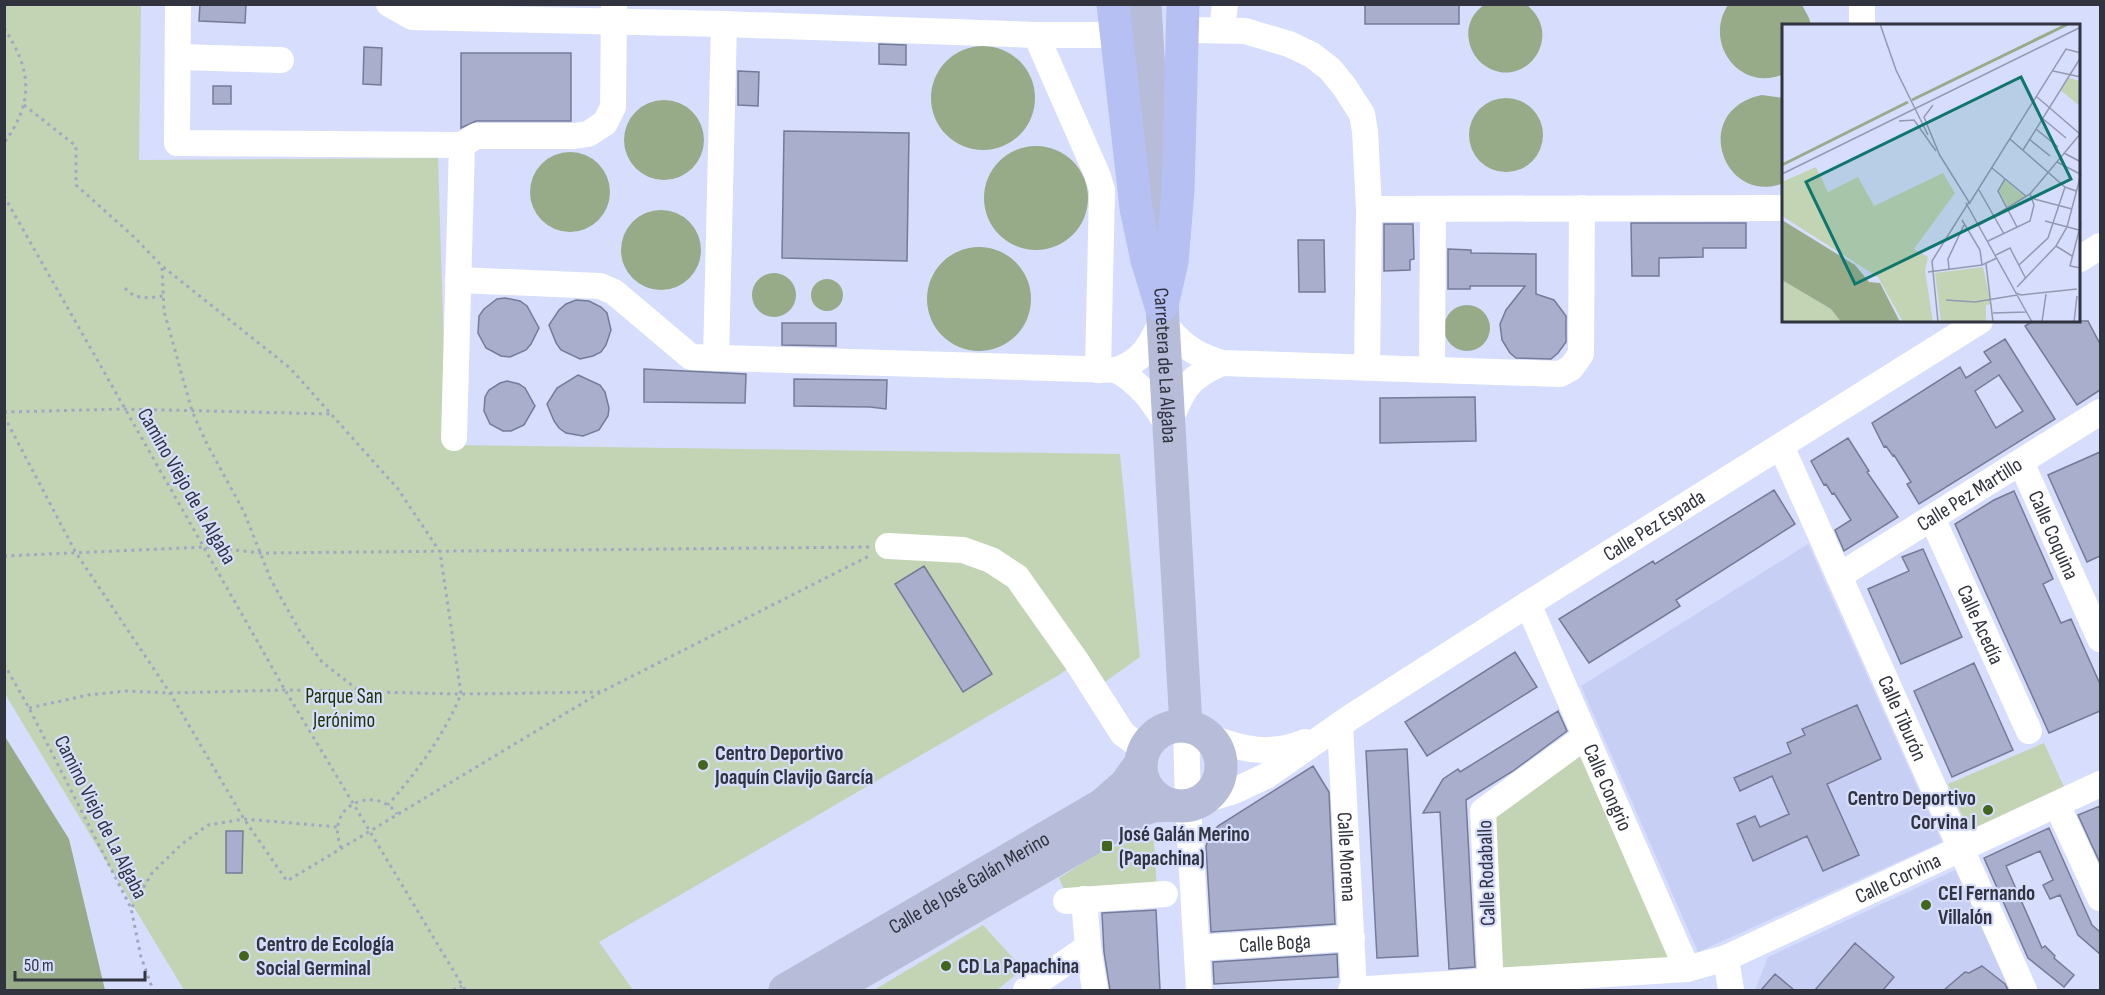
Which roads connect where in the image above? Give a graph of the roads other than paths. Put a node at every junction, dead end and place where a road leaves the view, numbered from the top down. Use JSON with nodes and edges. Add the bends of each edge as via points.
{"nodes":[{"id":1,"x":178,"y":4,"type":"edge"},
{"id":2,"x":389,"y":4,"type":"edge"},
{"id":3,"x":1145,"y":4,"type":"edge"},
{"id":4,"x":1225,"y":4,"type":"edge"},
{"id":5,"x":1862,"y":4,"type":"edge"},
{"id":6,"x":614,"y":13,"type":"edge"},
{"id":7,"x":1188,"y":17,"type":"edge"},
{"id":8,"x":1111,"y":20,"type":"edge"},
{"id":9,"x":724,"y":24,"type":"junction"},
{"id":10,"x":1862,"y":24,"type":"edge"},
{"id":11,"x":1222,"y":30,"type":"junction"},
{"id":12,"x":1036,"y":35,"type":"junction"},
{"id":13,"x":177,"y":57,"type":"junction"},
{"id":14,"x":281,"y":60,"type":"dead end"},
{"id":15,"x":462,"y":145,"type":"junction"},
{"id":16,"x":1582,"y":208,"type":"junction"},
{"id":17,"x":1782,"y":208,"type":"edge"},
{"id":18,"x":1369,"y":209,"type":"junction"},
{"id":19,"x":1433,"y":209,"type":"junction"},
{"id":20,"x":2100,"y":246,"type":"edge"},
{"id":21,"x":2081,"y":258,"type":"edge"},
{"id":22,"x":458,"y":280,"type":"junction"},
{"id":23,"x":1161,"y":314,"type":"junction"},
{"id":24,"x":1978,"y":322,"type":"edge"},
{"id":25,"x":716,"y":358,"type":"junction"},
{"id":26,"x":1222,"y":363,"type":"junction"},
{"id":27,"x":1367,"y":367,"type":"junction"},
{"id":28,"x":1107,"y":370,"type":"junction"},
{"id":29,"x":1432,"y":370,"type":"junction"},
{"id":30,"x":2100,"y":412,"type":"edge"},
{"id":31,"x":1168,"y":426,"type":"junction"},
{"id":32,"x":454,"y":438,"type":"dead end"},
{"id":33,"x":1781,"y":446,"type":"junction"},
{"id":34,"x":2021,"y":462,"type":"junction"},
{"id":35,"x":1932,"y":518,"type":"junction"},
{"id":36,"x":888,"y":546,"type":"road end"},
{"id":37,"x":1839,"y":576,"type":"junction"},
{"id":38,"x":1528,"y":604,"type":"junction"},
{"id":39,"x":2100,"y":639,"type":"edge"},
{"id":40,"x":1335,"y":728,"type":"junction"},
{"id":41,"x":2029,"y":731,"type":"dead end"},
{"id":42,"x":1586,"y":736,"type":"junction"},
{"id":43,"x":1167,"y":742,"type":"junction"},
{"id":44,"x":2100,"y":784,"type":"edge"},
{"id":45,"x":1188,"y":804,"type":"junction"},
{"id":46,"x":2057,"y":805,"type":"junction"},
{"id":47,"x":1961,"y":849,"type":"junction"},
{"id":48,"x":1165,"y":894,"type":"dead end"},
{"id":49,"x":2100,"y":898,"type":"edge"},
{"id":50,"x":1352,"y":938,"type":"junction"},
{"id":51,"x":1088,"y":947,"type":"junction"},
{"id":52,"x":1197,"y":948,"type":"junction"},
{"id":53,"x":1726,"y":958,"type":"junction"},
{"id":54,"x":1687,"y":969,"type":"junction"},
{"id":55,"x":1490,"y":986,"type":"edge"},
{"id":56,"x":785,"y":990,"type":"edge"},
{"id":57,"x":830,"y":990,"type":"edge"},
{"id":58,"x":1026,"y":990,"type":"edge"},
{"id":59,"x":1095,"y":990,"type":"edge"},
{"id":60,"x":1200,"y":990,"type":"edge"},
{"id":61,"x":1353,"y":990,"type":"edge"},
{"id":62,"x":1731,"y":990,"type":"edge"},
{"id":63,"x":2024,"y":990,"type":"edge"}],
"edges":[{"from":1,"to":13,"type":"street"},
{"from":2,"to":6,"type":"street","via":[[412,17]]},
{"from":3,"to":23,"type":"main road","name":"Carretera de La Algaba"},
{"from":4,"to":11,"type":"street"},
{"from":5,"to":10,"type":"street"},
{"from":6,"to":9,"type":"street"},
{"from":6,"to":15,"type":"street","via":[[613,107],[597,130],[574,136],[476,136]]},
{"from":7,"to":11,"type":"street"},
{"from":7,"to":23,"type":"highway","via":[[1176,221]]},
{"from":8,"to":12,"type":"street"},
{"from":8,"to":23,"type":"highway","via":[[1136,208]]},
{"from":9,"to":12,"type":"street"},
{"from":9,"to":25,"type":"street"},
{"from":11,"to":18,"type":"street","via":[[1245,31],[1305,51],[1330,69],[1344,86],[1362,114]]},
{"from":12,"to":28,"type":"street","via":[[1102,190]]},
{"from":13,"to":14,"type":"street"},
{"from":13,"to":15,"type":"street","via":[[177,142]]},
{"from":15,"to":22,"type":"street"},
{"from":16,"to":17,"type":"street"},
{"from":16,"to":19,"type":"street"},
{"from":16,"to":29,"type":"street","via":[[1581,354],[1571,368],[1560,374]]},
{"from":18,"to":19,"type":"street"},
{"from":18,"to":27,"type":"street"},
{"from":19,"to":29,"type":"street"},
{"from":20,"to":21,"type":"street"},
{"from":22,"to":25,"type":"street","via":[[600,286],[614,292],[691,357]]},
{"from":22,"to":32,"type":"street"},
{"from":23,"to":26,"type":"street","via":[[1188,350]]},
{"from":23,"to":28,"type":"street","via":[[1149,347],[1139,359],[1130,366]]},
{"from":23,"to":31,"type":"main road","name":"Carretera de La Algaba"},
{"from":24,"to":33,"type":"street","name":"Calle Pez Espada"},
{"from":25,"to":28,"type":"street"},
{"from":26,"to":27,"type":"street"},
{"from":26,"to":31,"type":"street","via":[[1200,372],[1186,387]]},
{"from":27,"to":29,"type":"street"},
{"from":28,"to":31,"type":"street","via":[[1134,380]]},
{"from":30,"to":34,"type":"street","name":"Calle Pez Martillo"},
{"from":31,"to":43,"type":"main road","name":"Carretera de La Algaba","via":[[1182,670]]},
{"from":33,"to":37,"type":"street","name":"Calle Tiburón"},
{"from":33,"to":38,"type":"street","name":"Calle Pez Espada"},
{"from":34,"to":35,"type":"street","name":"Calle Pez Martillo"},
{"from":34,"to":39,"type":"street","name":"Calle Coquina"},
{"from":35,"to":37,"type":"street","name":"Calle Pez Martillo"},
{"from":35,"to":41,"type":"street","name":"Calle Acedía"},
{"from":36,"to":43,"type":"street","name":"Calle Pez Espada","via":[[963,550],[991,560],[1017,577],[1123,734]]},
{"from":37,"to":47,"type":"street","name":"Calle Tiburón"},
{"from":38,"to":40,"type":"street","name":"Calle Pez Espada"},
{"from":38,"to":42,"type":"street","name":"Calle Congrio"},
{"from":40,"to":43,"type":"street","name":"Calle Pez Espada","via":[[1281,750]]},
{"from":40,"to":45,"type":"street","name":"Calle Pez Espada","via":[[1266,776],[1234,791]]},
{"from":40,"to":50,"type":"street","name":"Calle Morena"},
{"from":42,"to":54,"type":"street","name":"Calle Congrio"},
{"from":42,"to":55,"type":"street","name":"Calle Rodaballo","via":[[1483,811]]},
{"from":43,"to":45,"type":"main road","via":[[1143,779],[1165,803]]},
{"from":43,"to":45,"type":"main road","via":[[1220,755],[1216,786]]},
{"from":43,"to":56,"type":"main road","name":"Calle de José Galán Merino","via":[[1102,805]]},
{"from":44,"to":46,"type":"street","name":"Calle Corvina"},
{"from":45,"to":52,"type":"street"},
{"from":45,"to":57,"type":"main road","name":"Calle de José Galán Merino","via":[[1141,810]]},
{"from":46,"to":47,"type":"street","name":"Calle Corvina"},
{"from":46,"to":49,"type":"street"},
{"from":47,"to":53,"type":"street","name":"Calle Corvina"},
{"from":47,"to":63,"type":"street","name":"Calle Tiburón"},
{"from":48,"to":51,"type":"street","via":[[1075,900]]},
{"from":50,"to":52,"type":"street","name":"Calle Boga"},
{"from":50,"to":61,"type":"street","name":"Calle Morena"},
{"from":51,"to":58,"type":"street"},
{"from":51,"to":59,"type":"street"},
{"from":52,"to":60,"type":"street"},
{"from":53,"to":54,"type":"street","name":"Calle Corvina"},
{"from":53,"to":62,"type":"street"},
{"from":54,"to":55,"type":"street","name":"Calle Corvina"},
{"from":55,"to":61,"type":"street","name":"Calle Corvina"}]}
